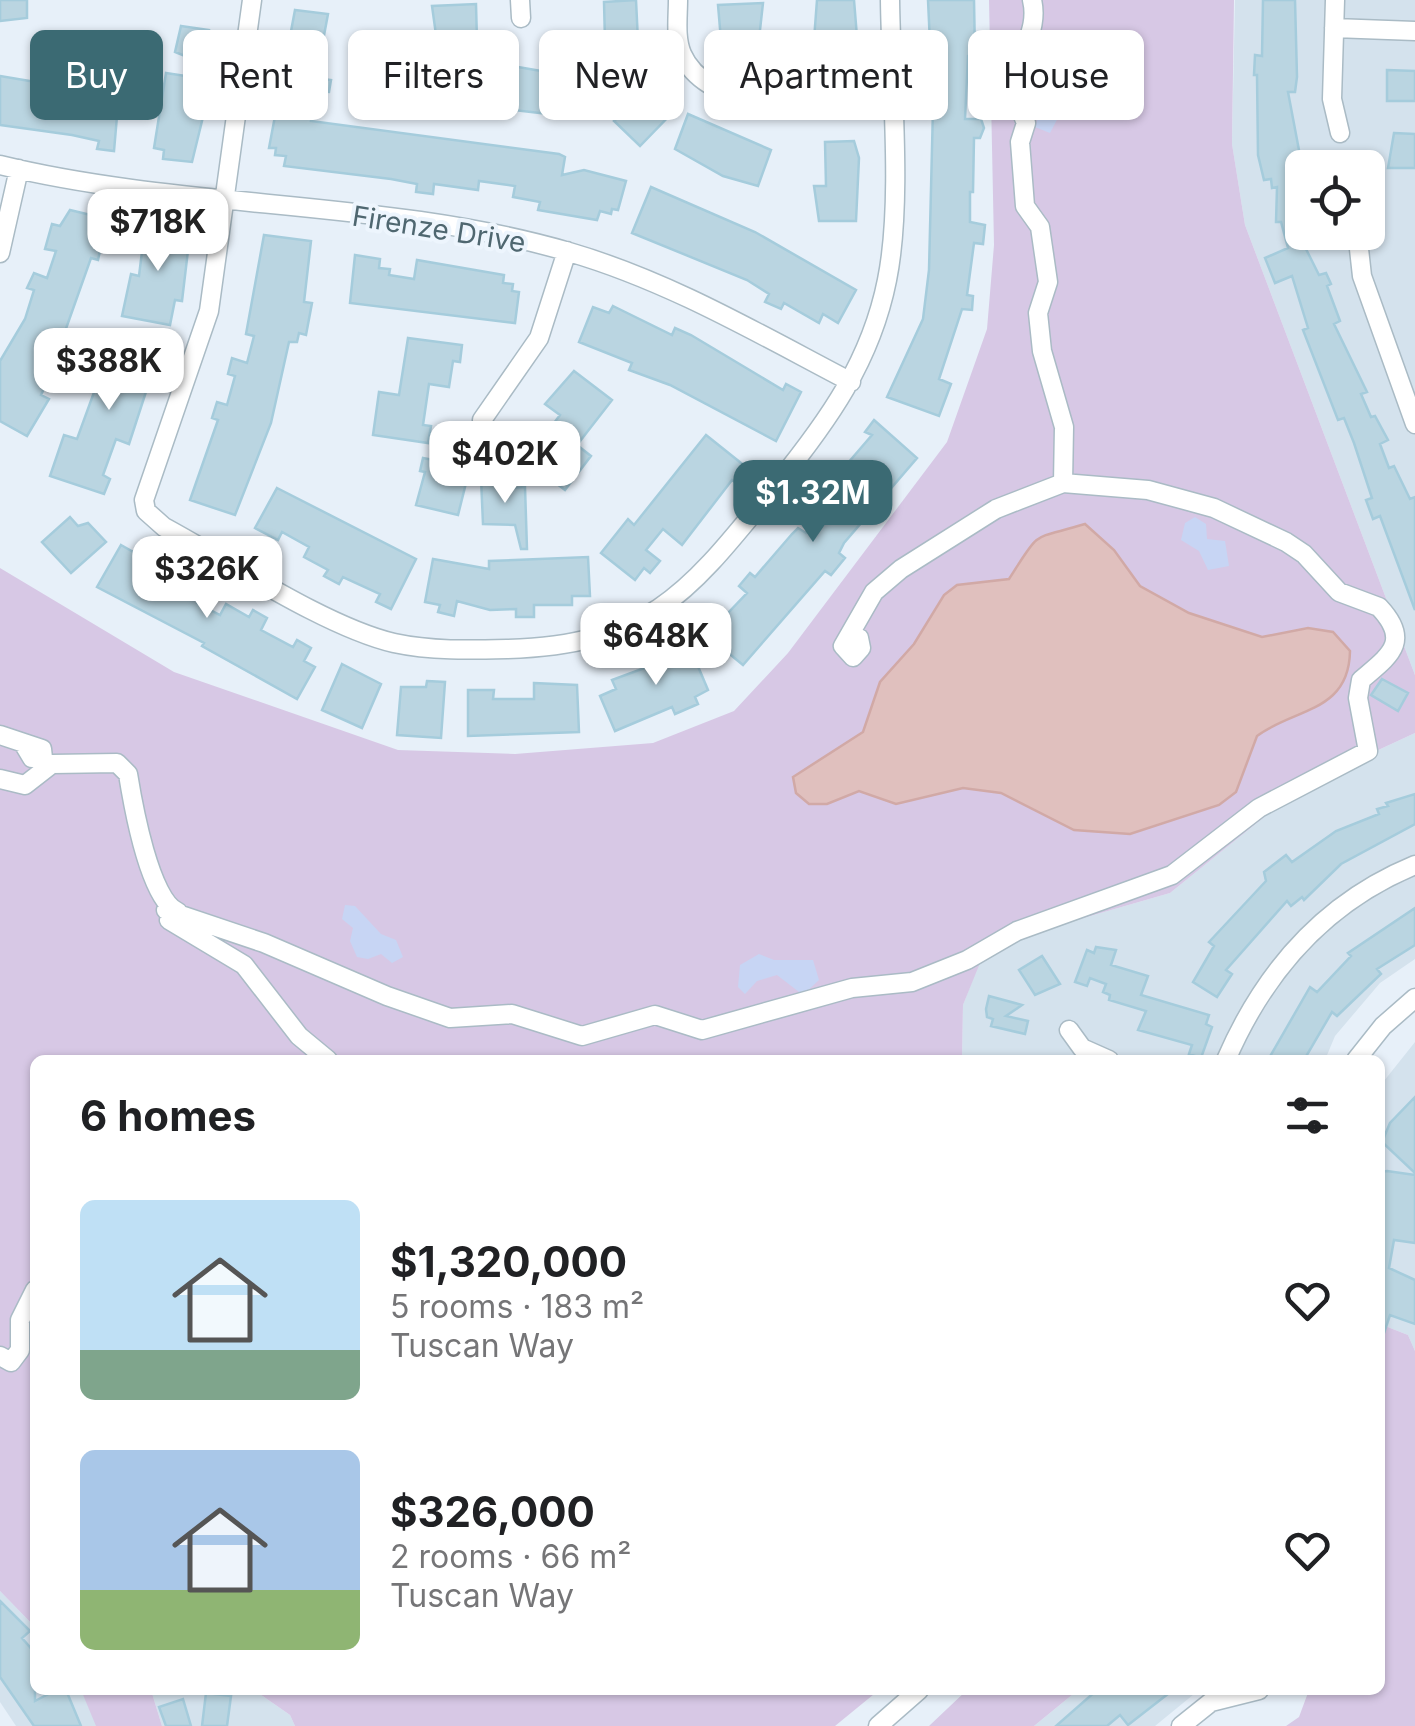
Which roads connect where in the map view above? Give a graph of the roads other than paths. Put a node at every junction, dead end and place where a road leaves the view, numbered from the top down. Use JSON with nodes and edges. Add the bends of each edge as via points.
{"nodes":[{"id":1,"x":252,"y":0,"type":"edge"},
{"id":2,"x":678,"y":0,"type":"edge"},
{"id":3,"x":890,"y":0,"type":"edge"},
{"id":4,"x":1032,"y":0,"type":"edge"},
{"id":5,"x":1335,"y":0,"type":"edge"},
{"id":6,"x":1334,"y":28,"type":"junction"},
{"id":7,"x":890,"y":30,"type":"edge"},
{"id":8,"x":1415,"y":32,"type":"edge"},
{"id":9,"x":704,"y":79,"type":"edge"},
{"id":10,"x":891,"y":120,"type":"edge"},
{"id":11,"x":1340,"y":133,"type":"dead end"},
{"id":12,"x":0,"y":165,"type":"edge"},
{"id":13,"x":19,"y":169,"type":"junction"},
{"id":14,"x":227,"y":199,"type":"junction"},
{"id":15,"x":1359,"y":250,"type":"edge"},
{"id":16,"x":568,"y":252,"type":"junction"},
{"id":17,"x":0,"y":253,"type":"edge"},
{"id":18,"x":851,"y":382,"type":"junction"},
{"id":19,"x":482,"y":420,"type":"dead end"},
{"id":20,"x":1415,"y":424,"type":"edge"},
{"id":21,"x":1063,"y":484,"type":"junction"},
{"id":22,"x":849,"y":636,"type":"dead end"},
{"id":23,"x":0,"y":735,"type":"edge"},
{"id":24,"x":24,"y":743,"type":"dead end"},
{"id":25,"x":0,"y":779,"type":"edge"},
{"id":26,"x":1415,"y":865,"type":"edge"},
{"id":27,"x":264,"y":943,"type":"junction"},
{"id":28,"x":1415,"y":998,"type":"edge"},
{"id":29,"x":1069,"y":1030,"type":"dead end"},
{"id":30,"x":322,"y":1055,"type":"edge"},
{"id":31,"x":1098,"y":1055,"type":"edge"},
{"id":32,"x":1229,"y":1055,"type":"edge"},
{"id":33,"x":1360,"y":1055,"type":"edge"},
{"id":34,"x":30,"y":1300,"type":"edge"},
{"id":35,"x":0,"y":1356,"type":"edge"},
{"id":36,"x":913,"y":1695,"type":"edge"},
{"id":37,"x":1240,"y":1695,"type":"edge"},
{"id":38,"x":878,"y":1726,"type":"edge"},
{"id":39,"x":1181,"y":1726,"type":"edge"}],
"edges":[{"from":1,"to":14,"type":"street"},
{"from":2,"to":9,"type":"street","via":[[685,69]]},
{"from":3,"to":7,"type":"street"},
{"from":4,"to":21,"type":"street","via":[[1014,98],[1026,123],[1020,142],[1025,206],[1040,227],[1048,282],[1038,313],[1064,427]]},
{"from":5,"to":6,"type":"street"},
{"from":6,"to":8,"type":"street"},
{"from":6,"to":11,"type":"street","via":[[1332,99]]},
{"from":10,"to":18,"type":"street","via":[[890,261]]},
{"from":12,"to":13,"type":"street","name":"Firenze Drive"},
{"from":13,"to":14,"type":"street","name":"Firenze Drive"},
{"from":13,"to":17,"type":"street"},
{"from":14,"to":16,"type":"street","name":"Firenze Drive","via":[[462,230]]},
{"from":14,"to":18,"type":"street","via":[[209,311],[139,500],[164,527],[379,639],[459,651],[570,644],[642,620],[693,583],[822,429]]},
{"from":15,"to":20,"type":"street","via":[[1362,276]]},
{"from":16,"to":18,"type":"street","name":"Firenze Drive","via":[[666,287]]},
{"from":16,"to":19,"type":"street","via":[[540,338]]},
{"from":21,"to":22,"type":"street","via":[[996,509],[901,569],[874,592]]},
{"from":21,"to":27,"type":"street","via":[[1148,490],[1214,508],[1286,542],[1340,592],[1378,608],[1396,640],[1394,653],[1361,680],[1368,751],[1259,808],[1172,875],[1017,931],[912,982],[852,988],[702,1030],[655,1015],[582,1036],[512,1014],[450,1018]]},
{"from":23,"to":24,"type":"street"},
{"from":25,"to":27,"type":"street","via":[[25,785],[52,764],[117,763],[128,774],[148,874],[169,908]]},
{"from":26,"to":32,"type":"street","via":[[1360,894],[1304,939],[1263,989]]},
{"from":27,"to":30,"type":"street","via":[[166,910],[170,922],[244,965]]},
{"from":28,"to":33,"type":"street"},
{"from":29,"to":31,"type":"street","via":[[1082,1048]]},
{"from":34,"to":35,"type":"street","via":[[20,1320],[20,1350],[11,1362]]},
{"from":36,"to":38,"type":"street"},
{"from":37,"to":39,"type":"street","via":[[1211,1702]]}]}
